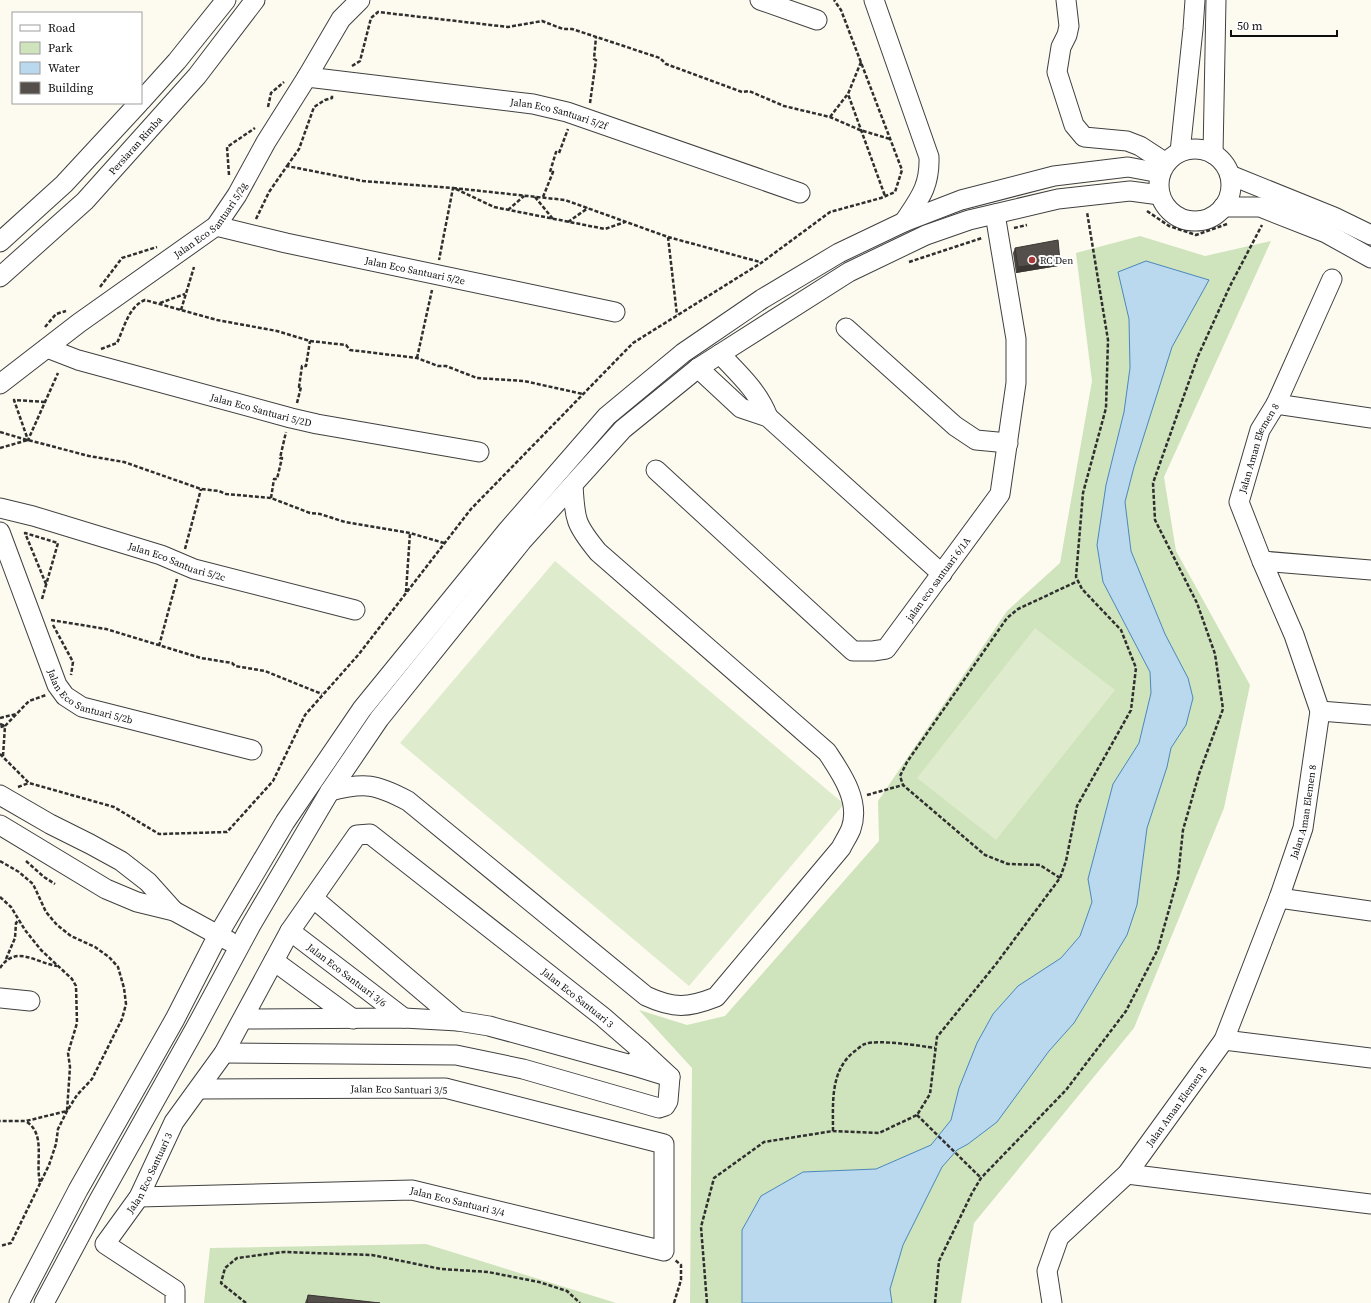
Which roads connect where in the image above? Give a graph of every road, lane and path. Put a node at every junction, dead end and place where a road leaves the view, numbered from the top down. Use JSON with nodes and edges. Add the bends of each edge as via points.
{"nodes":[{"id":1,"x":226,"y":0,"type":"edge"},
{"id":2,"x":255,"y":0,"type":"edge"},
{"id":3,"x":360,"y":0,"type":"edge"},
{"id":4,"x":760,"y":0,"type":"edge"},
{"id":5,"x":834,"y":0,"type":"edge"},
{"id":6,"x":874,"y":0,"type":"edge"},
{"id":7,"x":1066,"y":0,"type":"edge"},
{"id":8,"x":1195,"y":0,"type":"edge"},
{"id":9,"x":1216,"y":0,"type":"edge"},
{"id":10,"x":817,"y":20,"type":"dead end"},
{"id":11,"x":861,"y":62,"type":"junction"},
{"id":12,"x":298,"y":77,"type":"junction"},
{"id":13,"x":335,"y":81,"type":"junction"},
{"id":14,"x":848,"y":94,"type":"junction"},
{"id":15,"x":142,"y":100,"type":"edge"},
{"id":16,"x":138,"y":104,"type":"edge"},
{"id":17,"x":266,"y":114,"type":"dead end"},
{"id":18,"x":830,"y":117,"type":"junction"},
{"id":19,"x":259,"y":126,"type":"dead end"},
{"id":20,"x":860,"y":130,"type":"junction"},
{"id":21,"x":890,"y":139,"type":"junction"},
{"id":22,"x":1213,"y":154,"type":"junction"},
{"id":23,"x":1168,"y":163,"type":"junction"},
{"id":24,"x":287,"y":166,"type":"junction"},
{"id":25,"x":1230,"y":175,"type":"junction"},
{"id":26,"x":229,"y":179,"type":"dead end"},
{"id":27,"x":453,"y":188,"type":"junction"},
{"id":28,"x":800,"y":194,"type":"dead end"},
{"id":29,"x":524,"y":195,"type":"junction"},
{"id":30,"x":1160,"y":195,"type":"junction"},
{"id":31,"x":885,"y":196,"type":"junction"},
{"id":32,"x":535,"y":197,"type":"junction"},
{"id":33,"x":588,"y":208,"type":"junction"},
{"id":34,"x":1086,"y":208,"type":"dead end"},
{"id":35,"x":508,"y":210,"type":"junction"},
{"id":36,"x":1146,"y":210,"type":"dead end"},
{"id":37,"x":995,"y":214,"type":"junction"},
{"id":38,"x":1227,"y":215,"type":"junction"},
{"id":39,"x":553,"y":219,"type":"junction"},
{"id":40,"x":625,"y":221,"type":"junction"},
{"id":41,"x":568,"y":222,"type":"junction"},
{"id":42,"x":904,"y":222,"type":"junction"},
{"id":43,"x":1256,"y":223,"type":"dead end"},
{"id":44,"x":1028,"y":224,"type":"dead end"},
{"id":45,"x":216,"y":226,"type":"junction"},
{"id":46,"x":998,"y":232,"type":"junction"},
{"id":47,"x":249,"y":235,"type":"junction"},
{"id":48,"x":1371,"y":235,"type":"edge"},
{"id":49,"x":668,"y":237,"type":"junction"},
{"id":50,"x":0,"y":242,"type":"edge"},
{"id":51,"x":158,"y":247,"type":"dead end"},
{"id":52,"x":1371,"y":258,"type":"edge"},
{"id":53,"x":761,"y":263,"type":"junction"},
{"id":54,"x":905,"y":264,"type":"dead end"},
{"id":55,"x":194,"y":267,"type":"dead end"},
{"id":56,"x":436,"y":275,"type":"junction"},
{"id":57,"x":0,"y":277,"type":"edge"},
{"id":58,"x":1332,"y":279,"type":"dead end"},
{"id":59,"x":99,"y":288,"type":"dead end"},
{"id":60,"x":186,"y":294,"type":"junction"},
{"id":61,"x":159,"y":304,"type":"junction"},
{"id":62,"x":71,"y":310,"type":"dead end"},
{"id":63,"x":181,"y":310,"type":"junction"},
{"id":64,"x":615,"y":312,"type":"dead end"},
{"id":65,"x":676,"y":315,"type":"junction"},
{"id":66,"x":846,"y":328,"type":"dead end"},
{"id":67,"x":44,"y":340,"type":"junction"},
{"id":68,"x":720,"y":354,"type":"junction"},
{"id":69,"x":417,"y":358,"type":"junction"},
{"id":70,"x":83,"y":361,"type":"junction"},
{"id":71,"x":698,"y":368,"type":"junction"},
{"id":72,"x":58,"y":374,"type":"dead end"},
{"id":73,"x":0,"y":384,"type":"edge"},
{"id":74,"x":583,"y":394,"type":"junction"},
{"id":75,"x":45,"y":402,"type":"junction"},
{"id":76,"x":1276,"y":404,"type":"junction"},
{"id":77,"x":768,"y":417,"type":"junction"},
{"id":78,"x":1371,"y":418,"type":"edge"},
{"id":79,"x":0,"y":432,"type":"edge"},
{"id":80,"x":28,"y":440,"type":"junction"},
{"id":81,"x":1008,"y":444,"type":"junction"},
{"id":82,"x":0,"y":448,"type":"edge"},
{"id":83,"x":479,"y":452,"type":"dead end"},
{"id":84,"x":656,"y":470,"type":"dead end"},
{"id":85,"x":573,"y":485,"type":"junction"},
{"id":86,"x":0,"y":508,"type":"edge"},
{"id":87,"x":0,"y":532,"type":"edge"},
{"id":88,"x":410,"y":533,"type":"junction"},
{"id":89,"x":444,"y":544,"type":"junction"},
{"id":90,"x":1262,"y":561,"type":"junction"},
{"id":91,"x":1371,"y":570,"type":"edge"},
{"id":92,"x":942,"y":574,"type":"junction"},
{"id":93,"x":1078,"y":581,"type":"junction"},
{"id":94,"x":406,"y":593,"type":"junction"},
{"id":95,"x":355,"y":610,"type":"dead end"},
{"id":96,"x":51,"y":620,"type":"dead end"},
{"id":97,"x":322,"y":694,"type":"junction"},
{"id":98,"x":1320,"y":711,"type":"junction"},
{"id":99,"x":16,"y":714,"type":"dead end"},
{"id":100,"x":1371,"y":715,"type":"edge"},
{"id":101,"x":0,"y":718,"type":"edge"},
{"id":102,"x":252,"y":750,"type":"dead end"},
{"id":103,"x":0,"y":754,"type":"edge"},
{"id":104,"x":903,"y":785,"type":"junction"},
{"id":105,"x":330,"y":791,"type":"junction"},
{"id":106,"x":0,"y":795,"type":"edge"},
{"id":107,"x":851,"y":800,"type":"junction"},
{"id":108,"x":0,"y":825,"type":"edge"},
{"id":109,"x":22,"y":857,"type":"dead end"},
{"id":110,"x":0,"y":861,"type":"edge"},
{"id":111,"x":1060,"y":878,"type":"junction"},
{"id":112,"x":55,"y":884,"type":"dead end"},
{"id":113,"x":0,"y":897,"type":"edge"},
{"id":114,"x":313,"y":898,"type":"junction"},
{"id":115,"x":1279,"y":898,"type":"junction"},
{"id":116,"x":174,"y":911,"type":"junction"},
{"id":117,"x":1371,"y":911,"type":"edge"},
{"id":118,"x":18,"y":921,"type":"junction"},
{"id":119,"x":290,"y":931,"type":"junction"},
{"id":120,"x":218,"y":935,"type":"junction"},
{"id":121,"x":239,"y":947,"type":"junction"},
{"id":122,"x":6,"y":959,"type":"junction"},
{"id":123,"x":274,"y":961,"type":"junction"},
{"id":124,"x":58,"y":966,"type":"junction"},
{"id":125,"x":0,"y":968,"type":"edge"},
{"id":126,"x":0,"y":998,"type":"edge"},
{"id":127,"x":30,"y":1001,"type":"dead end"},
{"id":128,"x":404,"y":1018,"type":"junction"},
{"id":129,"x":243,"y":1019,"type":"junction"},
{"id":130,"x":353,"y":1019,"type":"junction"},
{"id":131,"x":458,"y":1021,"type":"junction"},
{"id":132,"x":1224,"y":1040,"type":"junction"},
{"id":133,"x":936,"y":1048,"type":"junction"},
{"id":134,"x":224,"y":1053,"type":"junction"},
{"id":135,"x":636,"y":1058,"type":"junction"},
{"id":136,"x":1371,"y":1058,"type":"edge"},
{"id":137,"x":199,"y":1089,"type":"junction"},
{"id":138,"x":66,"y":1111,"type":"junction"},
{"id":139,"x":917,"y":1116,"type":"junction"},
{"id":140,"x":0,"y":1121,"type":"edge"},
{"id":141,"x":26,"y":1121,"type":"junction"},
{"id":142,"x":833,"y":1131,"type":"junction"},
{"id":143,"x":1127,"y":1174,"type":"junction"},
{"id":144,"x":981,"y":1178,"type":"junction"},
{"id":145,"x":40,"y":1182,"type":"junction"},
{"id":146,"x":139,"y":1197,"type":"junction"},
{"id":147,"x":1371,"y":1204,"type":"edge"},
{"id":148,"x":0,"y":1246,"type":"edge"},
{"id":149,"x":664,"y":1251,"type":"junction"},
{"id":150,"x":19,"y":1303,"type":"edge"},
{"id":151,"x":44,"y":1303,"type":"edge"},
{"id":152,"x":174,"y":1303,"type":"edge"},
{"id":153,"x":246,"y":1303,"type":"edge"},
{"id":154,"x":580,"y":1303,"type":"edge"},
{"id":155,"x":674,"y":1303,"type":"edge"},
{"id":156,"x":707,"y":1303,"type":"edge"},
{"id":157,"x":935,"y":1303,"type":"edge"},
{"id":158,"x":1052,"y":1303,"type":"edge"}],
"edges":[{"from":1,"to":15,"type":"street"},
{"from":2,"to":57,"type":"street","name":"Persiaran Rimba","via":[[197,76],[85,201]]},
{"from":3,"to":12,"type":"street","name":"Jalan Eco Santuari 5/2g","via":[[341,19]]},
{"from":4,"to":10,"type":"street"},
{"from":5,"to":11,"type":"path","via":[[841,10]]},
{"from":6,"to":42,"type":"street","via":[[929,157],[930,174],[920,198]]},
{"from":7,"to":23,"type":"street","via":[[1069,26],[1061,47],[1057,72],[1074,125],[1084,137],[1127,141]]},
{"from":8,"to":23,"type":"street","via":[[1193,29]]},
{"from":9,"to":22,"type":"street"},
{"from":11,"to":14,"type":"path"},
{"from":11,"to":21,"type":"path"},
{"from":12,"to":13,"type":"street","name":"Jalan Eco Santuari 5/2f"},
{"from":12,"to":17,"type":"path","via":[[271,92]]},
{"from":12,"to":45,"type":"street","name":"Jalan Eco Santuari 5/2g","via":[[266,142]]},
{"from":13,"to":18,"type":"path","via":[[336,76],[360,61],[372,18],[378,12],[508,27],[542,21],[660,58],[666,64],[742,92],[749,91],[784,106]]},
{"from":13,"to":24,"type":"path","via":[[332,98],[314,107],[299,149]]},
{"from":13,"to":28,"type":"street","name":"Jalan Eco Santuari 5/2f","via":[[533,104],[568,112]]},
{"from":14,"to":18,"type":"path"},
{"from":14,"to":20,"type":"path"},
{"from":16,"to":50,"type":"street","via":[[64,184]]},
{"from":18,"to":20,"type":"path"},
{"from":19,"to":26,"type":"path","via":[[228,148]]},
{"from":20,"to":21,"type":"path"},
{"from":20,"to":31,"type":"path"},
{"from":21,"to":31,"type":"path","via":[[902,170],[895,192]]},
{"from":22,"to":23,"type":"street","via":[[1191,149]]},
{"from":22,"to":25,"type":"street","via":[[1220,159]]},
{"from":23,"to":30,"type":"street","via":[[1158,184]]},
{"from":23,"to":42,"type":"street","via":[[1054,176],[961,200]]},
{"from":24,"to":27,"type":"path","via":[[363,181]]},
{"from":24,"to":47,"type":"path","via":[[269,192]]},
{"from":25,"to":38,"type":"street"},
{"from":25,"to":48,"type":"street","via":[[1334,216]]},
{"from":27,"to":29,"type":"path"},
{"from":27,"to":35,"type":"path","via":[[494,207]]},
{"from":27,"to":56,"type":"path"},
{"from":29,"to":32,"type":"path"},
{"from":29,"to":35,"type":"path"},
{"from":30,"to":37,"type":"street","via":[[1130,191],[1058,199]]},
{"from":30,"to":38,"type":"street","via":[[1172,213],[1182,218],[1194,221],[1205,220],[1215,215]]},
{"from":31,"to":53,"type":"path","via":[[830,212]]},
{"from":32,"to":33,"type":"path","via":[[565,200]]},
{"from":32,"to":39,"type":"path"},
{"from":33,"to":40,"type":"path"},
{"from":33,"to":41,"type":"path"},
{"from":34,"to":93,"type":"path","via":[[1108,340],[1106,408],[1084,493],[1076,577]]},
{"from":35,"to":39,"type":"path"},
{"from":36,"to":38,"type":"path","via":[[1169,226],[1196,235]]},
{"from":37,"to":46,"type":"street","name":"jalan eco santuari 6/1A"},
{"from":37,"to":68,"type":"street","via":[[926,235],[849,272]]},
{"from":38,"to":52,"type":"street","via":[[1260,207],[1326,233]]},
{"from":39,"to":41,"type":"path"},
{"from":40,"to":41,"type":"path","via":[[605,229]]},
{"from":40,"to":49,"type":"path"},
{"from":42,"to":120,"type":"street","via":[[839,253],[762,299],[684,353],[607,416],[507,531],[362,709],[285,822]]},
{"from":43,"to":144,"type":"path","via":[[1262,225],[1198,356],[1153,483],[1155,520],[1197,603],[1215,654],[1223,709],[1199,774],[1183,830],[1178,877],[1158,949],[1126,1011],[1066,1090]]},
{"from":44,"to":46,"type":"path"},
{"from":45,"to":47,"type":"street","name":"Jalan Eco Santuari 5/2e"},
{"from":45,"to":67,"type":"street","name":"Jalan Eco Santuari 5/2g","via":[[79,323]]},
{"from":46,"to":54,"type":"path"},
{"from":46,"to":81,"type":"street","name":"jalan eco santuari 6/1A","via":[[1016,337],[1016,382]]},
{"from":47,"to":56,"type":"street","name":"Jalan Eco Santuari 5/2e"},
{"from":49,"to":53,"type":"path"},
{"from":49,"to":65,"type":"path"},
{"from":51,"to":59,"type":"path","via":[[122,258]]},
{"from":53,"to":65,"type":"path"},
{"from":55,"to":60,"type":"path"},
{"from":56,"to":64,"type":"street","name":"Jalan Eco Santuari 5/2e"},
{"from":56,"to":69,"type":"path"},
{"from":58,"to":76,"type":"street","name":"Jalan Aman Elemen 8"},
{"from":60,"to":61,"type":"path"},
{"from":60,"to":63,"type":"path"},
{"from":61,"to":63,"type":"path"},
{"from":61,"to":70,"type":"path","via":[[145,300],[138,303],[132,310],[117,343],[85,354]]},
{"from":62,"to":67,"type":"path","via":[[56,314]]},
{"from":63,"to":69,"type":"path","via":[[217,320],[277,331],[310,341],[346,345],[350,350]]},
{"from":65,"to":74,"type":"path","via":[[633,343]]},
{"from":66,"to":81,"type":"street","via":[[955,426],[976,440]]},
{"from":67,"to":70,"type":"street","name":"Jalan Eco Santuari 5/2D"},
{"from":67,"to":73,"type":"street","name":"Jalan Eco Santuari 5/2g"},
{"from":68,"to":71,"type":"street"},
{"from":68,"to":77,"type":"street","via":[[753,389],[763,403]]},
{"from":69,"to":74,"type":"path","via":[[477,378],[524,381]]},
{"from":70,"to":83,"type":"street","name":"Jalan Eco Santuari 5/2D","via":[[317,424]]},
{"from":71,"to":77,"type":"street","via":[[741,408]]},
{"from":71,"to":85,"type":"street","via":[[623,429]]},
{"from":72,"to":75,"type":"path"},
{"from":74,"to":89,"type":"path","via":[[471,509]]},
{"from":75,"to":80,"type":"path"},
{"from":75,"to":80,"type":"path","via":[[14,400]]},
{"from":76,"to":78,"type":"street"},
{"from":76,"to":90,"type":"street","name":"Jalan Aman Elemen 8","via":[[1260,430],[1239,502]]},
{"from":77,"to":92,"type":"street"},
{"from":79,"to":80,"type":"path"},
{"from":80,"to":82,"type":"path"},
{"from":80,"to":88,"type":"path","via":[[124,462],[201,489],[271,498],[310,513],[345,522]]},
{"from":81,"to":92,"type":"street","name":"jalan eco santuari 6/1A","via":[[1000,494]]},
{"from":84,"to":92,"type":"street","name":"jalan eco santuari 6/1A","via":[[853,651],[886,649]]},
{"from":85,"to":105,"type":"street","via":[[522,541],[379,718]]},
{"from":85,"to":107,"type":"street","via":[[574,515],[582,532],[598,552],[826,752],[848,785]]},
{"from":86,"to":95,"type":"street","name":"Jalan Eco Santuari 5/2c","via":[[161,555],[194,569]]},
{"from":87,"to":102,"type":"street","name":"Jalan Eco Santuari 5/2b","via":[[58,685],[65,696],[82,707]]},
{"from":88,"to":89,"type":"path"},
{"from":88,"to":94,"type":"path"},
{"from":89,"to":94,"type":"path"},
{"from":90,"to":91,"type":"street"},
{"from":90,"to":98,"type":"street","name":"Jalan Aman Elemen 8","via":[[1294,635]]},
{"from":93,"to":104,"type":"path","via":[[1018,609],[1007,618],[907,762],[900,776]]},
{"from":93,"to":111,"type":"path","via":[[1082,589],[1120,630],[1136,668],[1131,710],[1077,806]]},
{"from":94,"to":97,"type":"path","via":[[359,654]]},
{"from":96,"to":97,"type":"path","via":[[106,629],[201,658],[265,671]]},
{"from":97,"to":103,"type":"path","via":[[305,715],[273,781],[228,832],[159,834],[114,807],[29,783]]},
{"from":98,"to":100,"type":"street"},
{"from":98,"to":115,"type":"street","name":"Jalan Aman Elemen 8","via":[[1303,828]]},
{"from":99,"to":101,"type":"path"},
{"from":104,"to":107,"type":"path"},
{"from":104,"to":111,"type":"path","via":[[985,855],[1008,864],[1040,865]]},
{"from":105,"to":107,"type":"street","via":[[368,784],[408,801],[646,996],[664,1004],[683,1006],[696,1005],[716,996],[841,848],[851,828]]},
{"from":105,"to":121,"type":"street"},
{"from":106,"to":116,"type":"street","via":[[121,861],[148,882]]},
{"from":108,"to":116,"type":"street","via":[[106,889],[137,902]]},
{"from":109,"to":112,"type":"path","via":[[44,878]]},
{"from":110,"to":138,"type":"path","via":[[33,884],[46,912],[57,925],[71,936],[96,947],[109,957],[118,967],[124,988],[126,1004],[122,1019],[92,1079]]},
{"from":111,"to":133,"type":"path","via":[[937,1037]]},
{"from":113,"to":118,"type":"path","via":[[11,907]]},
{"from":114,"to":119,"type":"street","name":"Jalan Eco Santuari 3"},
{"from":114,"to":131,"type":"street"},
{"from":114,"to":135,"type":"street","name":"Jalan Eco Santuari 3","via":[[357,835],[370,834],[603,1016]]},
{"from":115,"to":117,"type":"street"},
{"from":115,"to":132,"type":"street","name":"Jalan Aman Elemen 8"},
{"from":116,"to":120,"type":"street"},
{"from":118,"to":122,"type":"path","via":[[15,938]]},
{"from":118,"to":124,"type":"path","via":[[41,950]]},
{"from":119,"to":123,"type":"street","name":"Jalan Eco Santuari 3"},
{"from":119,"to":128,"type":"street","name":"Jalan Eco Santuari 3/6"},
{"from":120,"to":121,"type":"street"},
{"from":120,"to":150,"type":"street","via":[[175,1019],[78,1190]]},
{"from":121,"to":151,"type":"street","via":[[98,1200]]},
{"from":122,"to":124,"type":"path","via":[[15,956],[37,959]]},
{"from":122,"to":125,"type":"path"},
{"from":123,"to":129,"type":"street","name":"Jalan Eco Santuari 3"},
{"from":123,"to":130,"type":"street"},
{"from":124,"to":138,"type":"path","via":[[76,986],[77,1023],[68,1053],[70,1067]]},
{"from":126,"to":127,"type":"street"},
{"from":128,"to":130,"type":"street"},
{"from":128,"to":131,"type":"street"},
{"from":129,"to":130,"type":"street"},
{"from":129,"to":134,"type":"street","name":"Jalan Eco Santuari 3"},
{"from":131,"to":135,"type":"street"},
{"from":132,"to":136,"type":"street"},
{"from":132,"to":143,"type":"street","name":"Jalan Aman Elemen 8"},
{"from":133,"to":139,"type":"path","via":[[930,1094]]},
{"from":133,"to":142,"type":"path","via":[[896,1043],[865,1044],[846,1058],[835,1079]]},
{"from":134,"to":135,"type":"street","via":[[456,1055],[523,1069],[659,1108],[665,1106],[668,1101],[670,1077]]},
{"from":134,"to":137,"type":"street","name":"Jalan Eco Santuari 3"},
{"from":137,"to":146,"type":"street","name":"Jalan Eco Santuari 3","via":[[174,1122]]},
{"from":137,"to":149,"type":"street","name":"Jalan Eco Santuari 3/5","via":[[445,1088],[664,1144]]},
{"from":138,"to":141,"type":"path"},
{"from":138,"to":145,"type":"path","via":[[58,1129],[49,1165]]},
{"from":139,"to":142,"type":"path","via":[[879,1133]]},
{"from":139,"to":144,"type":"path"},
{"from":140,"to":141,"type":"path"},
{"from":141,"to":145,"type":"path","via":[[33,1126],[38,1136]]},
{"from":142,"to":156,"type":"path","via":[[764,1142],[714,1178],[701,1227]]},
{"from":143,"to":147,"type":"street"},
{"from":143,"to":158,"type":"street","name":"Jalan Aman Elemen 8","via":[[1059,1237],[1047,1271]]},
{"from":144,"to":157,"type":"path","via":[[939,1261]]},
{"from":145,"to":148,"type":"path","via":[[11,1243]]},
{"from":146,"to":149,"type":"street","name":"Jalan Eco Santuari 3/4","via":[[412,1190]]},
{"from":146,"to":152,"type":"street","name":"Jalan Eco Santuari 3","via":[[105,1244],[175,1290]]},
{"from":149,"to":155,"type":"path","via":[[681,1265],[681,1280]]},
{"from":153,"to":154,"type":"path","via":[[221,1282],[225,1268],[237,1258],[284,1252],[372,1255],[441,1269],[488,1272],[539,1282],[567,1291]]}]}
